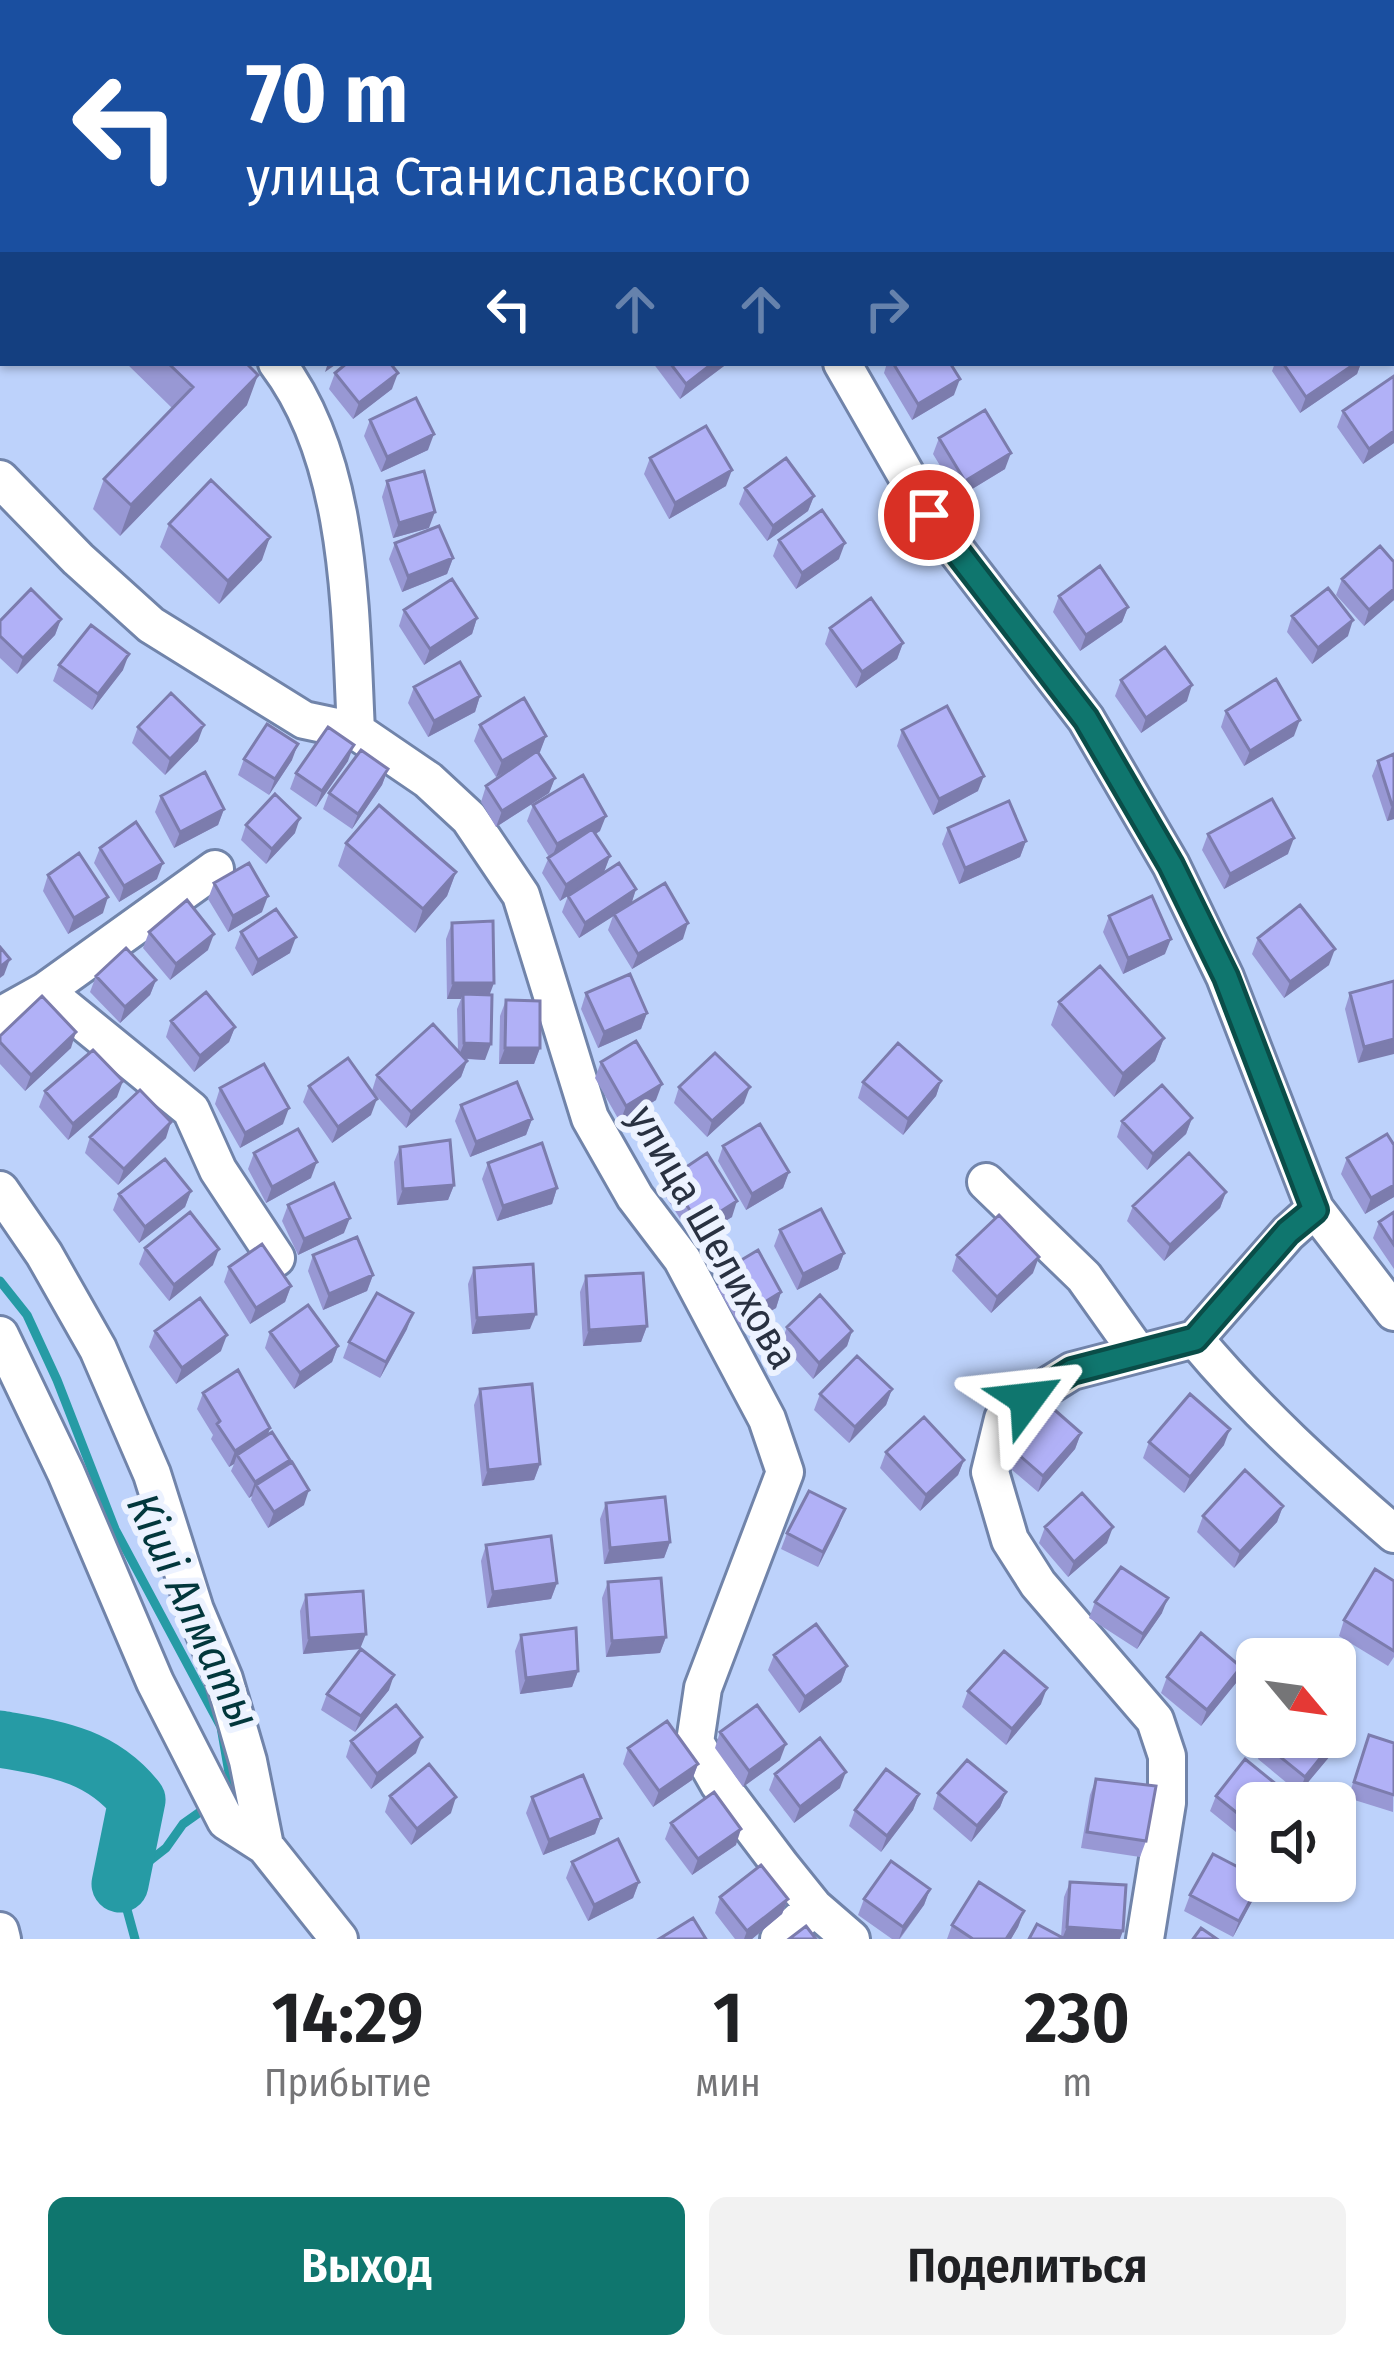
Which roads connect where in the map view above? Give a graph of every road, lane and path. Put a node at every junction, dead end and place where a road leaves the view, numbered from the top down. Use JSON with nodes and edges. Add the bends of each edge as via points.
{"nodes":[{"id":1,"x":279,"y":366,"type":"edge"},
{"id":2,"x":844,"y":366,"type":"edge"},
{"id":3,"x":0,"y":479,"type":"edge"},
{"id":4,"x":356,"y":731,"type":"junction"},
{"id":5,"x":215,"y":869,"type":"dead end"},
{"id":6,"x":45,"y":991,"type":"junction"},
{"id":7,"x":0,"y":1016,"type":"edge"},
{"id":8,"x":986,"y":1183,"type":"dead end"},
{"id":9,"x":0,"y":1190,"type":"edge"},
{"id":10,"x":1315,"y":1210,"type":"junction"},
{"id":11,"x":276,"y":1258,"type":"edge"},
{"id":12,"x":1391,"y":1302,"type":"edge"},
{"id":13,"x":0,"y":1336,"type":"edge"},
{"id":14,"x":1195,"y":1339,"type":"junction"},
{"id":15,"x":1138,"y":1353,"type":"junction"},
{"id":16,"x":1394,"y":1534,"type":"edge"},
{"id":17,"x":265,"y":1846,"type":"junction"},
{"id":18,"x":814,"y":1907,"type":"junction"},
{"id":19,"x":339,"y":1939,"type":"edge"},
{"id":20,"x":779,"y":1939,"type":"edge"},
{"id":21,"x":851,"y":1939,"type":"edge"},
{"id":22,"x":1145,"y":1939,"type":"edge"}],
"edges":[{"from":1,"to":4,"type":"street","via":[[338,500]]},
{"from":2,"to":10,"type":"street","via":[[929,515],[1086,719],[1171,865],[1226,977]]},
{"from":3,"to":4,"type":"street","name":"улица Шелихова","via":[[151,626],[304,721]]},
{"from":4,"to":18,"type":"street","name":"улица Шелихова","via":[[469,818],[521,896],[590,1118],[682,1259],[767,1419],[785,1472],[703,1688],[695,1742]]},
{"from":5,"to":6,"type":"street"},
{"from":6,"to":7,"type":"street"},
{"from":6,"to":11,"type":"street","via":[[191,1110],[218,1170]]},
{"from":8,"to":15,"type":"street","via":[[1084,1276]]},
{"from":9,"to":17,"type":"street","via":[[98,1348],[152,1474],[230,1699]]},
{"from":10,"to":12,"type":"street"},
{"from":10,"to":14,"type":"street"},
{"from":13,"to":17,"type":"street","via":[[207,1785],[226,1821]]},
{"from":14,"to":15,"type":"street"},
{"from":14,"to":16,"type":"street","via":[[1231,1383]]},
{"from":15,"to":22,"type":"street","via":[[1072,1371],[1027,1399],[1004,1419],[989,1472],[1010,1540],[1038,1583],[1155,1720],[1167,1756],[1167,1803]]},
{"from":17,"to":19,"type":"street"},
{"from":18,"to":20,"type":"street"},
{"from":18,"to":21,"type":"street","name":"улица Шелихова"}]}
